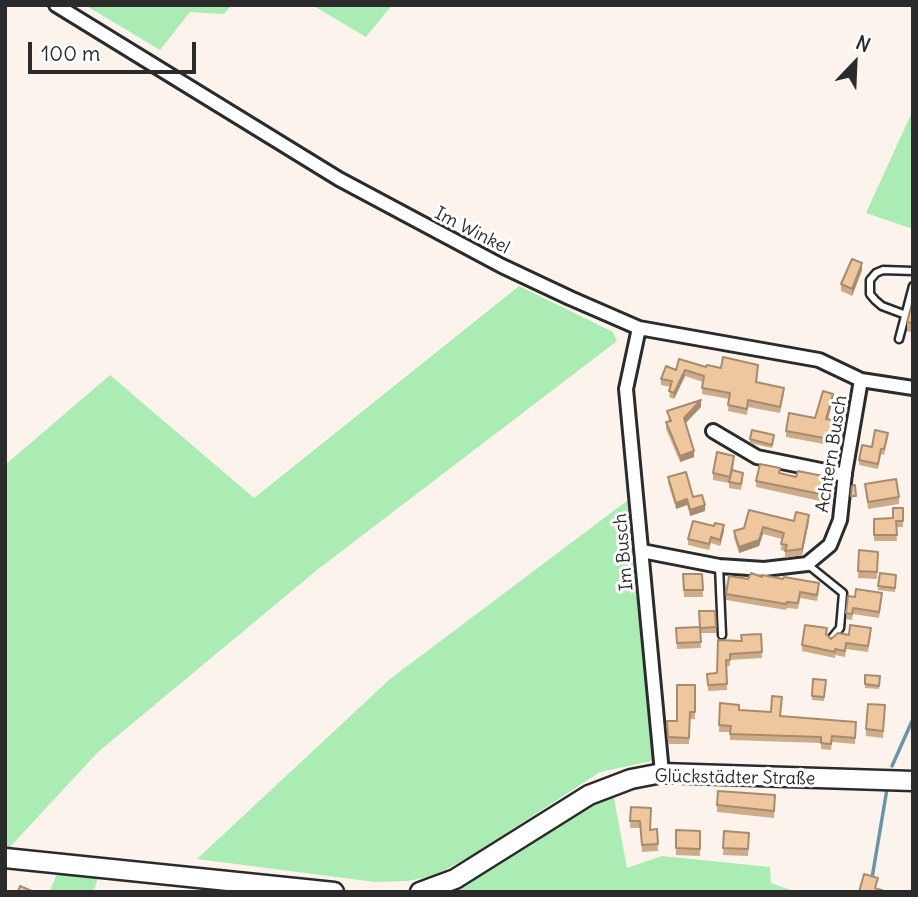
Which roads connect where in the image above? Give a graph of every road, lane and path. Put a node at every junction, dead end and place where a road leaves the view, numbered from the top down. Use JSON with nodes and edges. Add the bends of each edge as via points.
{"nodes":[{"id":1,"x":56,"y":5,"type":"edge"},
{"id":2,"x":913,"y":271,"type":"edge"},
{"id":3,"x":913,"y":286,"type":"edge"},
{"id":4,"x":905,"y":315,"type":"junction"},
{"id":5,"x":639,"y":328,"type":"junction"},
{"id":6,"x":899,"y":339,"type":"dead end"},
{"id":7,"x":861,"y":380,"type":"junction"},
{"id":8,"x":913,"y":388,"type":"edge"},
{"id":9,"x":713,"y":431,"type":"dead end"},
{"id":10,"x":845,"y":475,"type":"junction"},
{"id":11,"x":642,"y":551,"type":"junction"},
{"id":12,"x":807,"y":564,"type":"junction"},
{"id":13,"x":719,"y":566,"type":"junction"},
{"id":14,"x":722,"y":635,"type":"dead end"},
{"id":15,"x":831,"y":639,"type":"edge"},
{"id":16,"x":662,"y":774,"type":"junction"},
{"id":17,"x":913,"y":780,"type":"edge"},
{"id":18,"x":5,"y":858,"type":"edge"},
{"id":19,"x":334,"y":892,"type":"edge"},
{"id":20,"x":420,"y":892,"type":"edge"}],
"edges":[{"from":1,"to":5,"type":"street","name":"Im Winkel","via":[[404,215]]},
{"from":2,"to":4,"type":"lane","via":[[883,270],[870,279],[875,300]]},
{"from":3,"to":4,"type":"lane"},
{"from":4,"to":6,"type":"lane"},
{"from":5,"to":7,"type":"street","name":"Im Winkel","via":[[818,360]]},
{"from":5,"to":11,"type":"street","name":"Im Busch","via":[[626,389]]},
{"from":7,"to":8,"type":"street","name":"Im Winkel"},
{"from":7,"to":10,"type":"street","name":"Achtern Busch"},
{"from":9,"to":10,"type":"street","via":[[757,457]]},
{"from":10,"to":12,"type":"street","name":"Achtern Busch","via":[[840,520],[830,545]]},
{"from":11,"to":13,"type":"street"},
{"from":11,"to":16,"type":"street","name":"Im Busch"},
{"from":12,"to":13,"type":"street","via":[[764,569]]},
{"from":12,"to":15,"type":"lane","via":[[843,593],[840,628]]},
{"from":13,"to":14,"type":"lane"},
{"from":16,"to":17,"type":"street","name":"Glückstädter Straße"},
{"from":16,"to":20,"type":"street","name":"Glückstädter Straße","via":[[631,779],[589,795],[454,879]]},
{"from":18,"to":19,"type":"street"}]}
